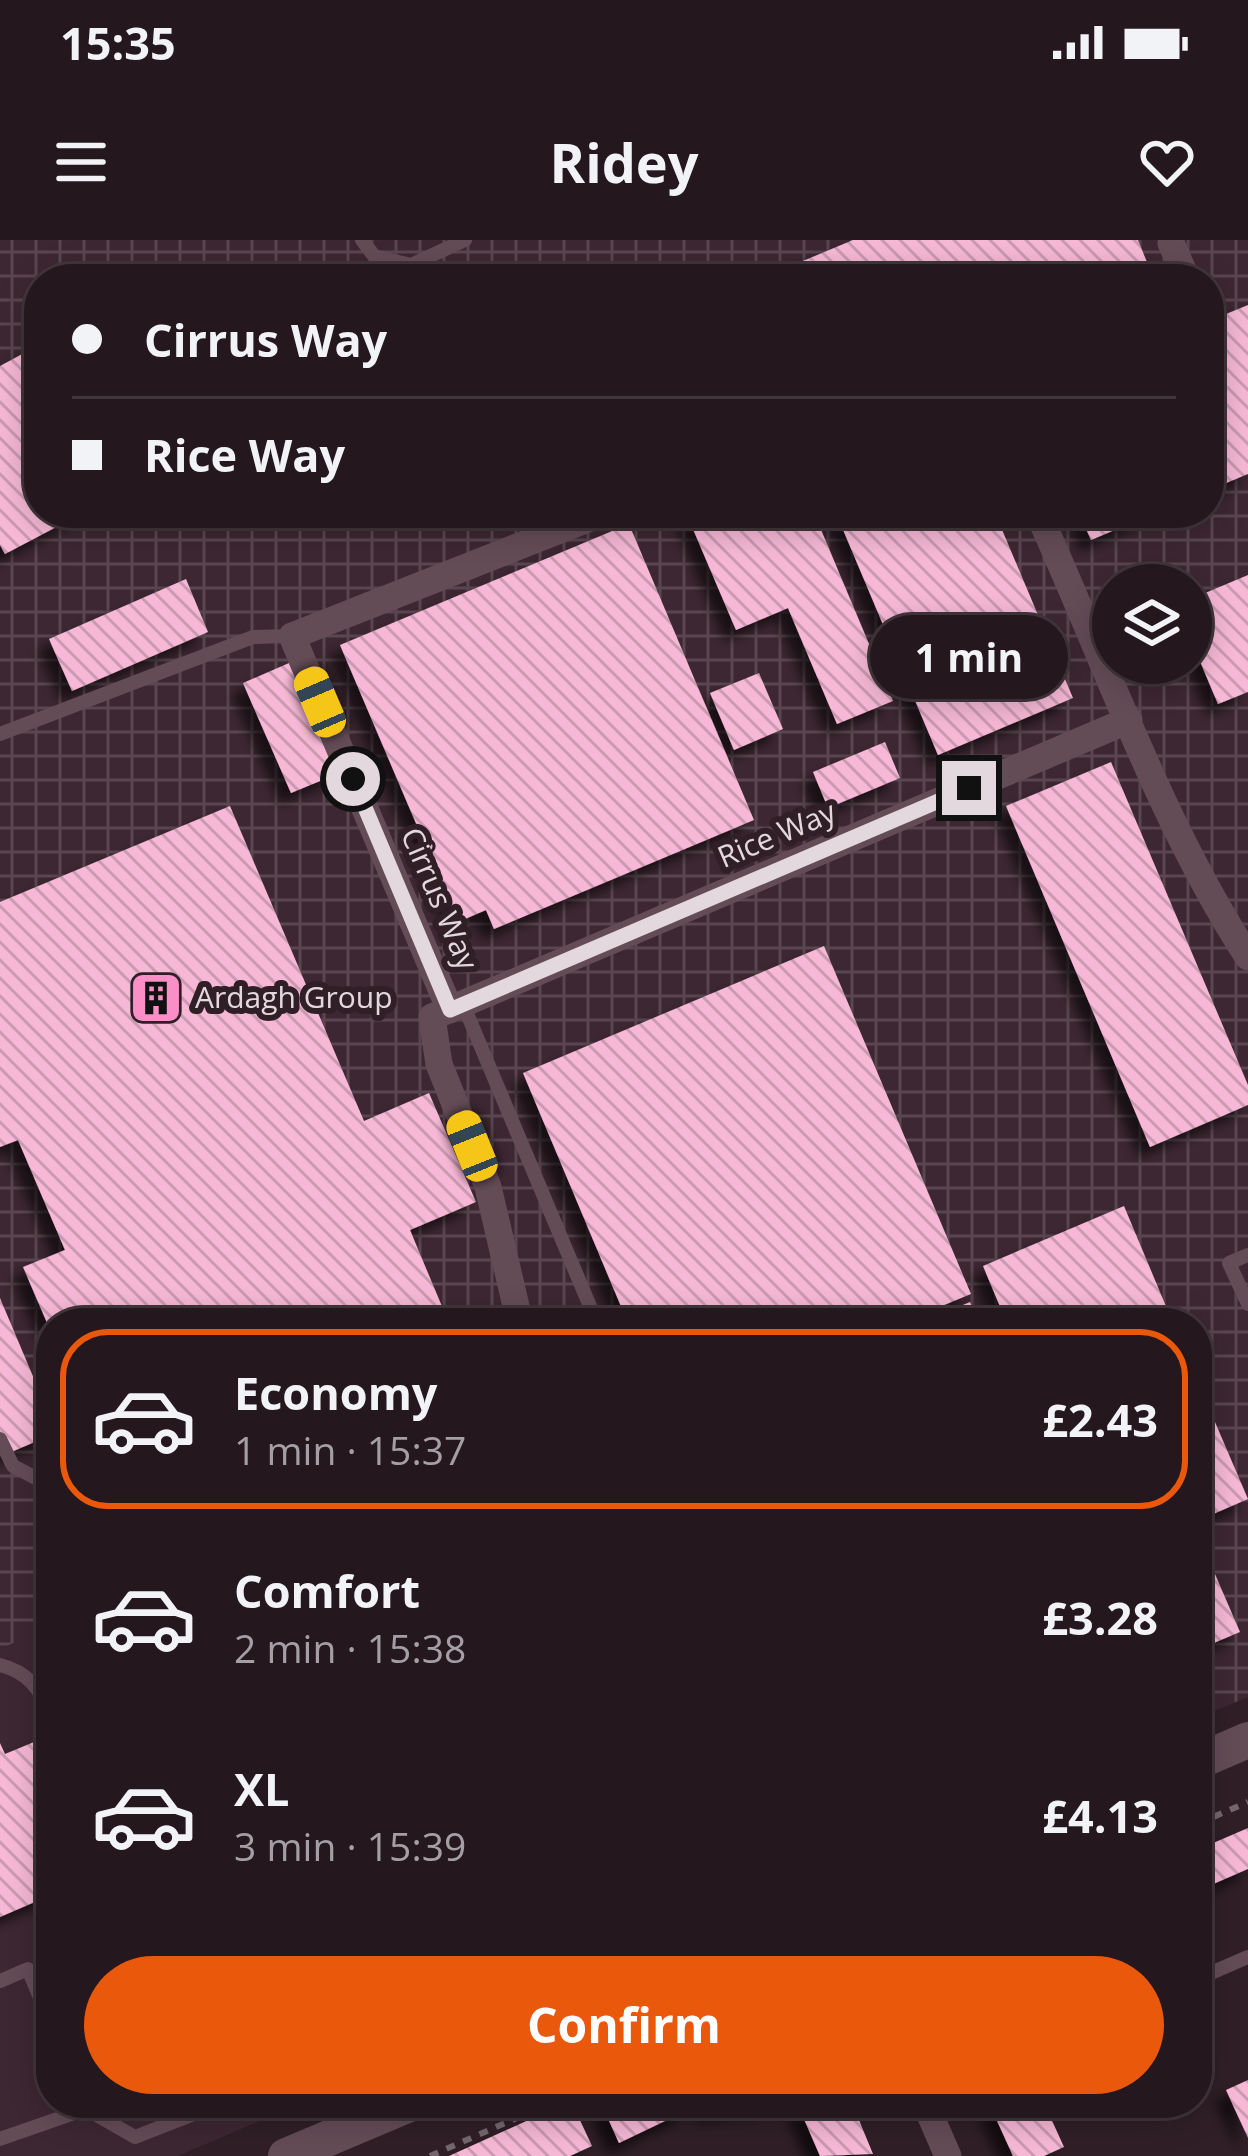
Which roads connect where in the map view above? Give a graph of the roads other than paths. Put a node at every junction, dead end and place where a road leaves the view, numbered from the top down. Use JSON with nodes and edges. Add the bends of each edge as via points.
{"nodes":[{"id":1,"x":362,"y":240,"type":"edge"},
{"id":2,"x":465,"y":240,"type":"edge"},
{"id":3,"x":1171,"y":243,"type":"dead end"},
{"id":4,"x":407,"y":264,"type":"edge"},
{"id":5,"x":413,"y":264,"type":"edge"},
{"id":6,"x":1180,"y":264,"type":"edge"},
{"id":7,"x":565,"y":528,"type":"edge"},
{"id":8,"x":1045,"y":528,"type":"edge"},
{"id":9,"x":292,"y":636,"type":"junction"},
{"id":10,"x":1129,"y":720,"type":"junction"},
{"id":11,"x":0,"y":734,"type":"edge"},
{"id":12,"x":1248,"y":957,"type":"edge"},
{"id":13,"x":456,"y":1007,"type":"junction"},
{"id":14,"x":1248,"y":1255,"type":"edge"},
{"id":15,"x":1248,"y":1304,"type":"edge"},
{"id":16,"x":516,"y":1308,"type":"edge"},
{"id":17,"x":590,"y":1308,"type":"edge"},
{"id":18,"x":0,"y":1439,"type":"edge"},
{"id":19,"x":36,"y":1478,"type":"edge"},
{"id":20,"x":0,"y":1665,"type":"edge"},
{"id":21,"x":36,"y":1686,"type":"edge"},
{"id":22,"x":1248,"y":1739,"type":"edge"},
{"id":23,"x":1212,"y":1755,"type":"edge"},
{"id":24,"x":1248,"y":1957,"type":"edge"},
{"id":25,"x":1212,"y":1973,"type":"edge"},
{"id":26,"x":0,"y":1981,"type":"edge"},
{"id":27,"x":36,"y":1988,"type":"edge"},
{"id":28,"x":55,"y":2118,"type":"edge"},
{"id":29,"x":104,"y":2118,"type":"edge"},
{"id":30,"x":183,"y":2118,"type":"edge"},
{"id":31,"x":364,"y":2118,"type":"edge"},
{"id":32,"x":932,"y":2118,"type":"edge"},
{"id":33,"x":0,"y":2140,"type":"edge"},
{"id":34,"x":286,"y":2156,"type":"edge"},
{"id":35,"x":948,"y":2156,"type":"edge"}],
"edges":[{"from":1,"to":4,"type":"lane","via":[[374,256]]},
{"from":2,"to":5,"type":"lane"},
{"from":3,"to":6,"type":"street"},
{"from":7,"to":9,"type":"street"},
{"from":8,"to":10,"type":"street"},
{"from":9,"to":11,"type":"lane","via":[[253,637]]},
{"from":9,"to":13,"type":"street","name":"Cirrus Way"},
{"from":10,"to":12,"type":"street"},
{"from":10,"to":13,"type":"street","name":"Rice Way"},
{"from":13,"to":16,"type":"street","name":"Cirrus Way","via":[[432,1017],[439,1064],[488,1187]]},
{"from":13,"to":17,"type":"lane"},
{"from":14,"to":15,"type":"lane","via":[[1229,1263]]},
{"from":18,"to":19,"type":"lane","via":[[13,1466]]},
{"from":20,"to":21,"type":"lane"},
{"from":22,"to":23,"type":"street"},
{"from":24,"to":25,"type":"lane"},
{"from":26,"to":27,"type":"lane","via":[[28,1969]]},
{"from":28,"to":33,"type":"lane"},
{"from":29,"to":30,"type":"lane","via":[[134,2137]]},
{"from":31,"to":34,"type":"street"},
{"from":32,"to":35,"type":"street"}]}
